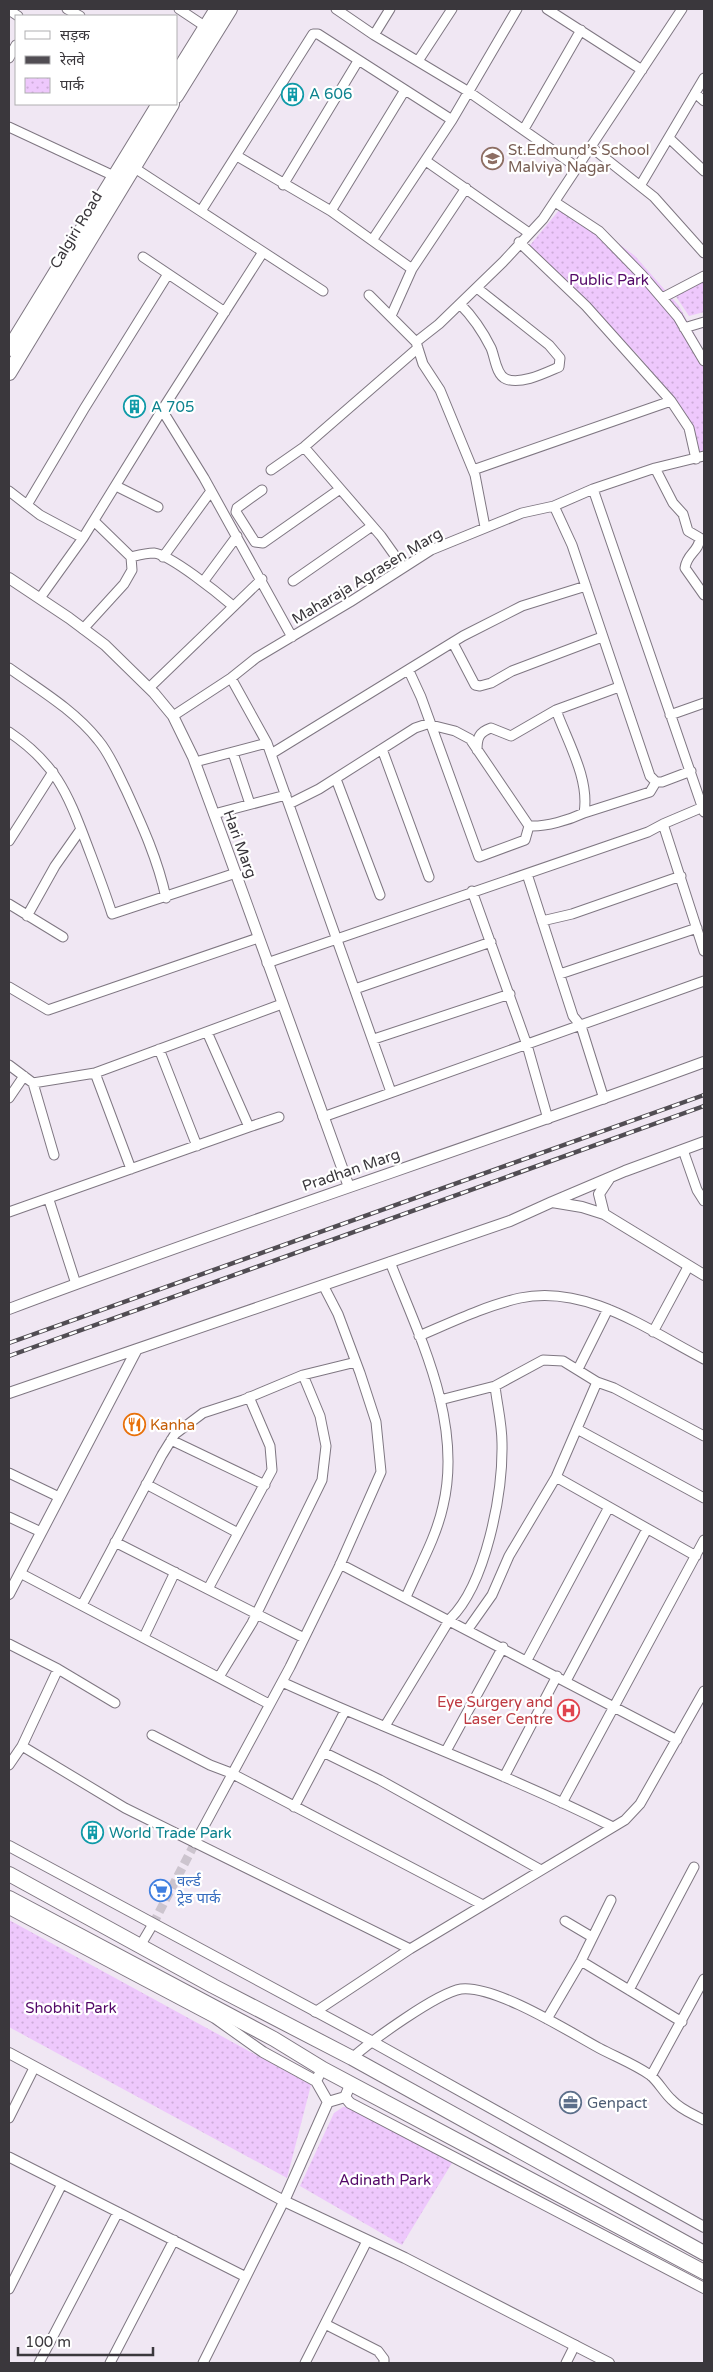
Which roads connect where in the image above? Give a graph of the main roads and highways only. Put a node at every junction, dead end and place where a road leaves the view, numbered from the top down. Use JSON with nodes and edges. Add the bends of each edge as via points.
{"nodes":[{"id":1,"x":217,"y":9,"type":"edge"},
{"id":2,"x":230,"y":9,"type":"edge"},
{"id":3,"x":178,"y":72,"type":"edge"},
{"id":4,"x":178,"y":93,"type":"edge"},
{"id":5,"x":158,"y":105,"type":"edge"},
{"id":6,"x":171,"y":105,"type":"edge"},
{"id":7,"x":129,"y":163,"type":"junction"},
{"id":8,"x":9,"y":349,"type":"edge"},
{"id":9,"x":9,"y":373,"type":"edge"},
{"id":10,"x":9,"y":1874,"type":"edge"},
{"id":11,"x":9,"y":1898,"type":"edge"},
{"id":12,"x":704,"y":2253,"type":"edge"},
{"id":13,"x":704,"y":2272,"type":"edge"}],
"edges":[{"from":1,"to":3,"type":"main road"},
{"from":2,"to":4,"type":"main road"},
{"from":5,"to":7,"type":"main road","name":"Calgiri Road"},
{"from":6,"to":7,"type":"main road","name":"Calgiri Road"},
{"from":7,"to":8,"type":"main road","name":"Calgiri Road","via":[[114,176]]},
{"from":7,"to":9,"type":"main road","name":"Calgiri Road"},
{"from":10,"to":12,"type":"main road","via":[[352,2058]]},
{"from":11,"to":13,"type":"main road","via":[[250,2033],[351,2083]]}]}
